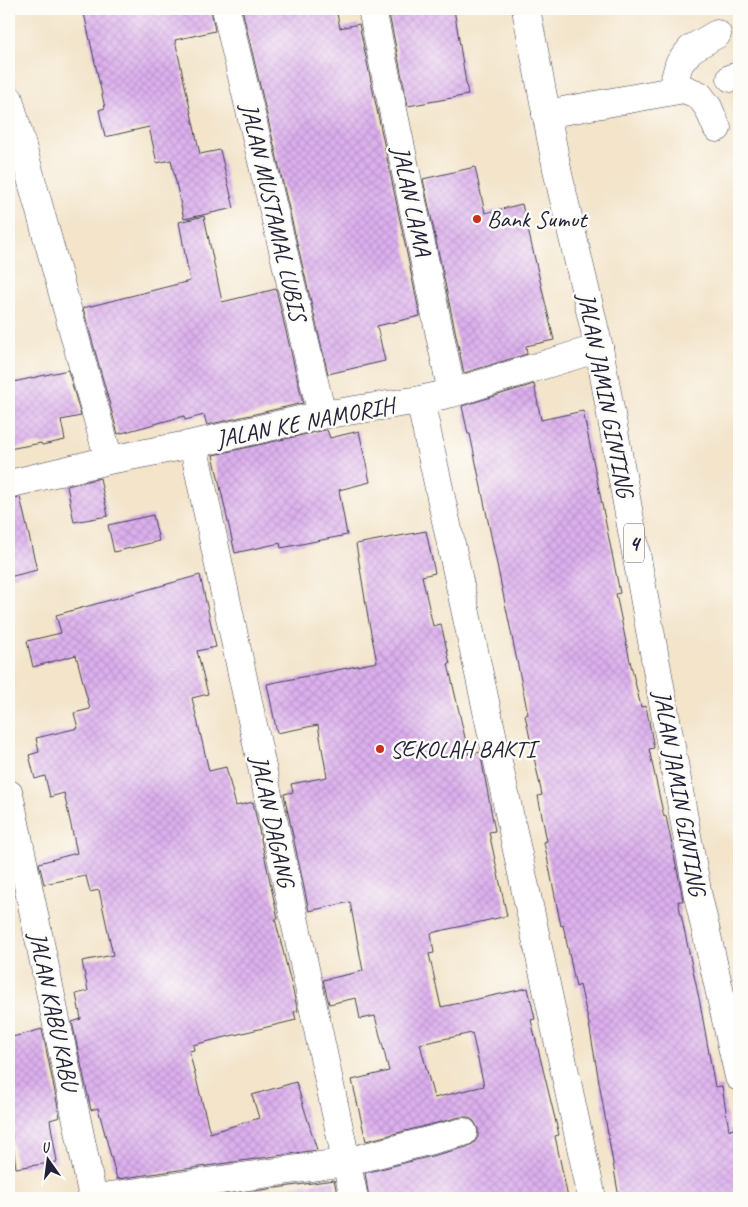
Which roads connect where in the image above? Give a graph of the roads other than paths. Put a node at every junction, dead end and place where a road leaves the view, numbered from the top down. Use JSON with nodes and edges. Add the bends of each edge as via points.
{"nodes":[{"id":1,"x":226,"y":9,"type":"edge"},
{"id":2,"x":372,"y":9,"type":"edge"},
{"id":3,"x":526,"y":9,"type":"edge"},
{"id":4,"x":717,"y":34,"type":"dead end"},
{"id":5,"x":672,"y":90,"type":"junction"},
{"id":6,"x":9,"y":99,"type":"edge"},
{"id":7,"x":546,"y":114,"type":"junction"},
{"id":8,"x":717,"y":128,"type":"dead end"},
{"id":9,"x":599,"y":348,"type":"junction"},
{"id":10,"x":452,"y":393,"type":"junction"},
{"id":11,"x":420,"y":400,"type":"junction"},
{"id":12,"x":322,"y":415,"type":"junction"},
{"id":13,"x":193,"y":444,"type":"junction"},
{"id":14,"x":109,"y":460,"type":"junction"},
{"id":15,"x":9,"y":484,"type":"edge"},
{"id":16,"x":9,"y":794,"type":"edge"},
{"id":17,"x":739,"y":1077,"type":"edge"},
{"id":18,"x":463,"y":1132,"type":"dead end"},
{"id":19,"x":346,"y":1162,"type":"junction"},
{"id":20,"x":95,"y":1198,"type":"edge"},
{"id":21,"x":354,"y":1198,"type":"edge"},
{"id":22,"x":592,"y":1198,"type":"edge"}],
"edges":[{"from":1,"to":12,"type":"main road","name":"JALAN MUSTAMAL LUBIS"},
{"from":2,"to":10,"type":"main road","name":"JALAN LAMA"},
{"from":3,"to":7,"type":"main road","name":"JALAN JAMIN GINTING","number":"4"},
{"from":4,"to":5,"type":"main road","via":[[691,49],[679,64]]},
{"from":5,"to":7,"type":"main road"},
{"from":5,"to":8,"type":"main road","via":[[684,89],[699,95]]},
{"from":6,"to":14,"type":"main road"},
{"from":7,"to":9,"type":"main road","name":"JALAN JAMIN GINTING","number":"4"},
{"from":9,"to":10,"type":"main road","name":"JALAN KE NAMORIH"},
{"from":9,"to":17,"type":"main road","name":"JALAN JAMIN GINTING","number":"4","via":[[698,896]]},
{"from":10,"to":11,"type":"main road","name":"JALAN KE NAMORIH"},
{"from":11,"to":12,"type":"main road","name":"JALAN KE NAMORIH"},
{"from":11,"to":22,"type":"main road"},
{"from":12,"to":13,"type":"main road","name":"JALAN KE NAMORIH"},
{"from":13,"to":14,"type":"main road","name":"JALAN KE NAMORIH"},
{"from":13,"to":19,"type":"main road","name":"JALAN DAGANG"},
{"from":14,"to":15,"type":"main road","name":"JALAN KE NAMORIH"},
{"from":16,"to":20,"type":"main road","name":"JALAN KABU KABU"},
{"from":18,"to":19,"type":"main road"},
{"from":19,"to":20,"type":"main road"},
{"from":19,"to":21,"type":"main road","name":"JALAN DAGANG"}]}
